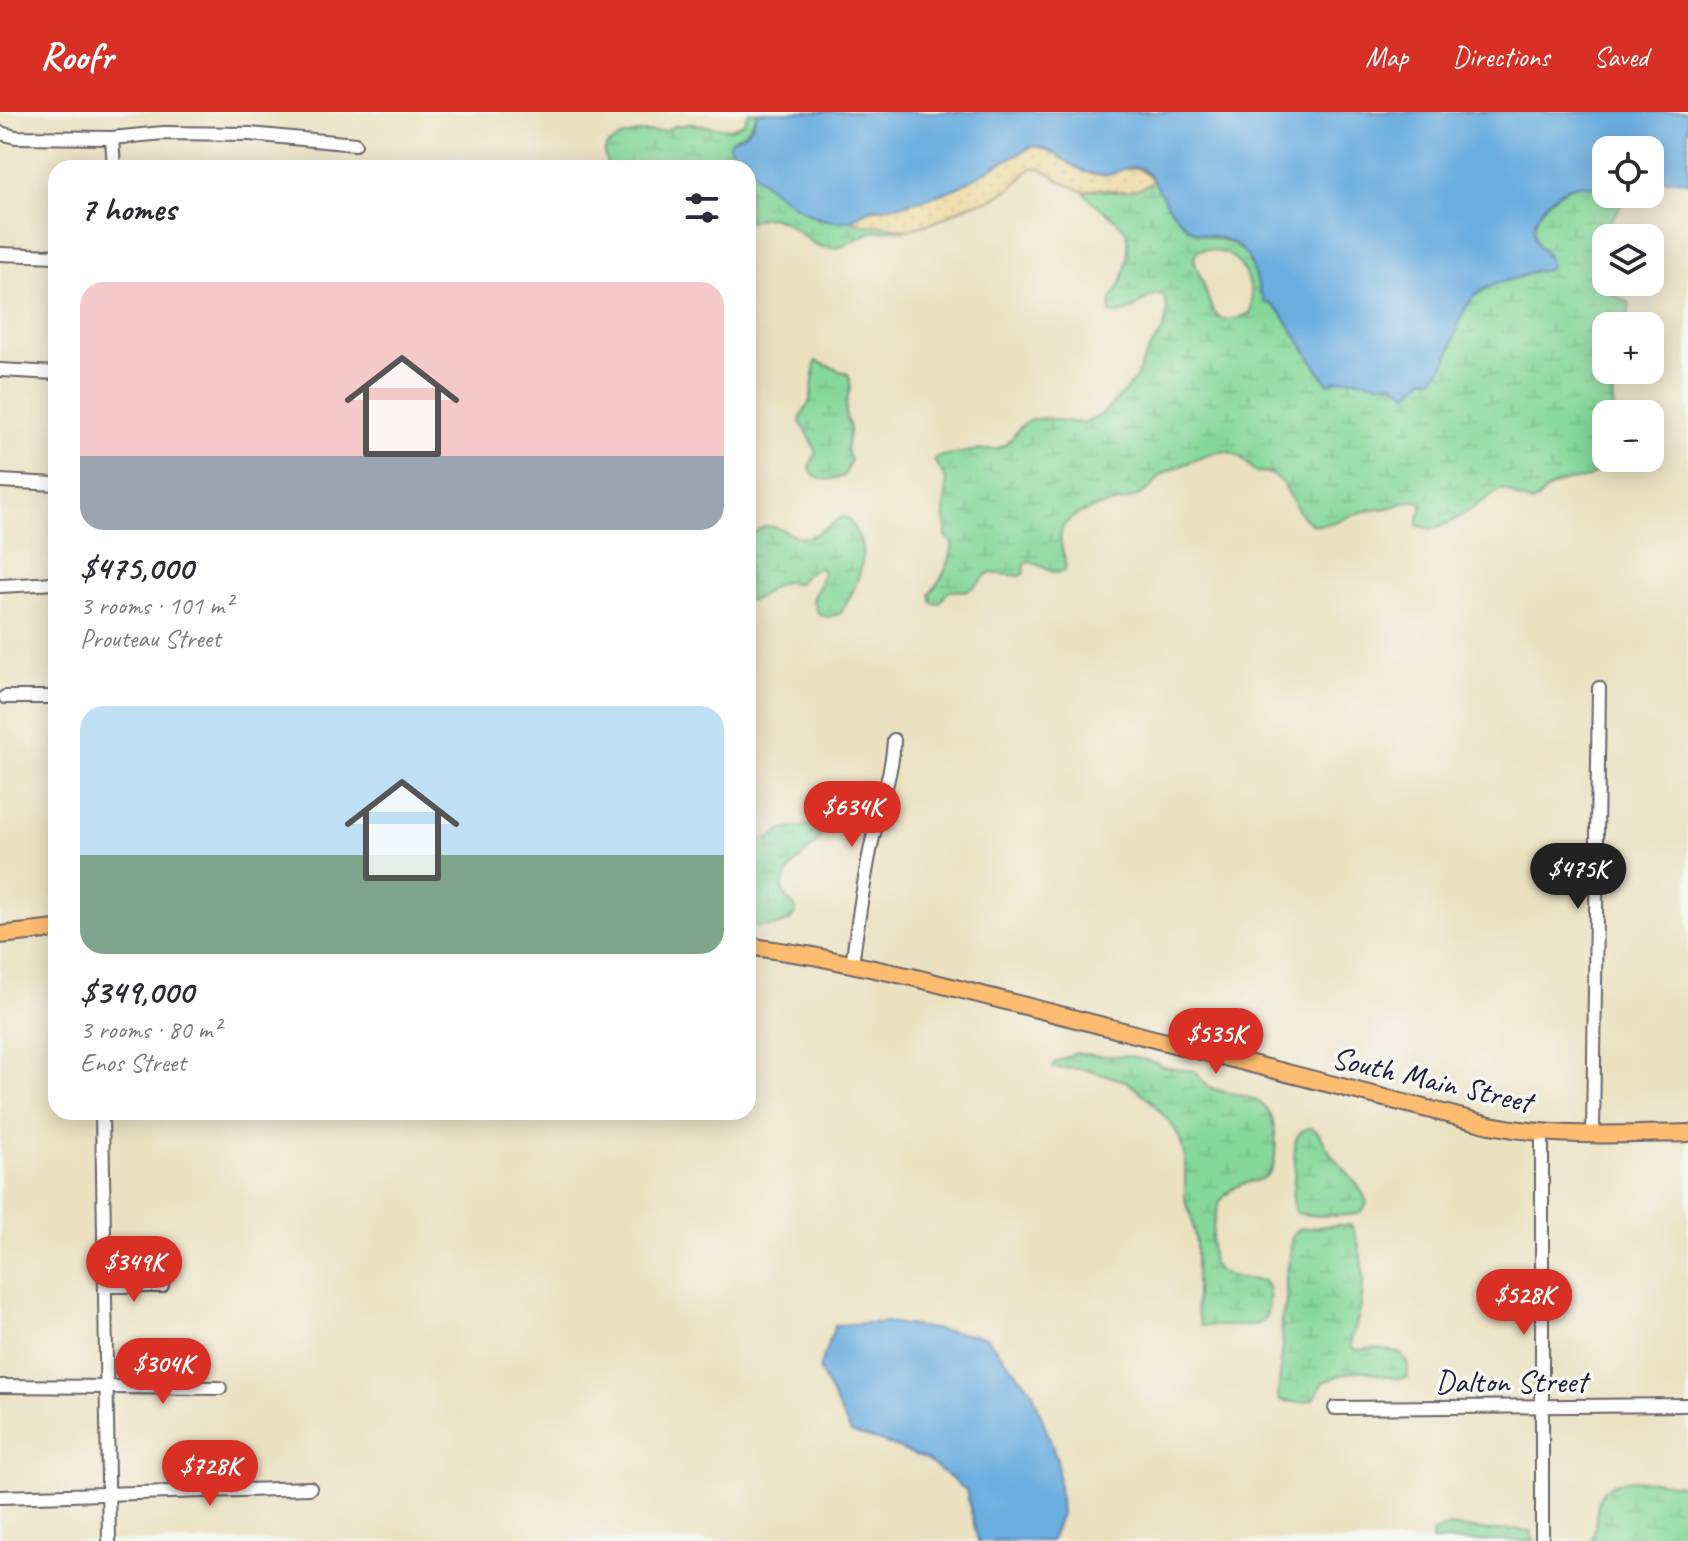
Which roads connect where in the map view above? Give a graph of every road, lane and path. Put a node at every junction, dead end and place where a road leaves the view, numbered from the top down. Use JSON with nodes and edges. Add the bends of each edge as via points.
{"nodes":[{"id":1,"x":0,"y":133,"type":"edge"},
{"id":2,"x":112,"y":138,"type":"junction"},
{"id":3,"x":355,"y":144,"type":"dead end"},
{"id":4,"x":113,"y":160,"type":"edge"},
{"id":5,"x":0,"y":254,"type":"edge"},
{"id":6,"x":48,"y":256,"type":"edge"},
{"id":7,"x":0,"y":370,"type":"edge"},
{"id":8,"x":48,"y":373,"type":"edge"},
{"id":9,"x":0,"y":481,"type":"edge"},
{"id":10,"x":48,"y":484,"type":"edge"},
{"id":11,"x":48,"y":583,"type":"edge"},
{"id":12,"x":0,"y":586,"type":"edge"},
{"id":13,"x":1599,"y":688,"type":"dead end"},
{"id":14,"x":5,"y":697,"type":"dead end"},
{"id":15,"x":48,"y":697,"type":"edge"},
{"id":16,"x":894,"y":740,"type":"dead end"},
{"id":17,"x":48,"y":930,"type":"edge"},
{"id":18,"x":0,"y":935,"type":"edge"},
{"id":19,"x":756,"y":947,"type":"edge"},
{"id":20,"x":852,"y":964,"type":"junction"},
{"id":21,"x":102,"y":1120,"type":"edge"},
{"id":22,"x":1542,"y":1133,"type":"junction"},
{"id":23,"x":1688,"y":1133,"type":"edge"},
{"id":24,"x":1593,"y":1134,"type":"junction"},
{"id":25,"x":106,"y":1286,"type":"junction"},
{"id":26,"x":162,"y":1286,"type":"dead end"},
{"id":27,"x":0,"y":1386,"type":"edge"},
{"id":28,"x":106,"y":1388,"type":"junction"},
{"id":29,"x":220,"y":1388,"type":"dead end"},
{"id":30,"x":1688,"y":1405,"type":"edge"},
{"id":31,"x":1542,"y":1407,"type":"junction"},
{"id":32,"x":1335,"y":1408,"type":"dead end"},
{"id":33,"x":310,"y":1488,"type":"dead end"},
{"id":34,"x":110,"y":1493,"type":"junction"},
{"id":35,"x":0,"y":1497,"type":"edge"},
{"id":36,"x":109,"y":1541,"type":"edge"},
{"id":37,"x":1542,"y":1541,"type":"edge"}],
"edges":[{"from":1,"to":2,"type":"street"},
{"from":2,"to":3,"type":"street","via":[[250,134]]},
{"from":2,"to":4,"type":"street"},
{"from":5,"to":6,"type":"street"},
{"from":7,"to":8,"type":"street"},
{"from":9,"to":10,"type":"street"},
{"from":11,"to":12,"type":"street"},
{"from":13,"to":24,"type":"street"},
{"from":14,"to":15,"type":"street"},
{"from":16,"to":20,"type":"street"},
{"from":17,"to":18,"type":"main road"},
{"from":19,"to":20,"type":"main road","name":"South Main Street"},
{"from":20,"to":22,"type":"main road","name":"South Main Street","via":[[1490,1125]]},
{"from":21,"to":25,"type":"street"},
{"from":22,"to":24,"type":"main road","name":"South Main Street"},
{"from":22,"to":31,"type":"street"},
{"from":23,"to":24,"type":"main road","name":"South Main Street"},
{"from":25,"to":26,"type":"street"},
{"from":25,"to":28,"type":"street"},
{"from":27,"to":28,"type":"street"},
{"from":28,"to":29,"type":"street"},
{"from":28,"to":34,"type":"street"},
{"from":30,"to":31,"type":"street","name":"Dalton Street"},
{"from":31,"to":32,"type":"street","name":"Dalton Street"},
{"from":31,"to":37,"type":"street"},
{"from":33,"to":34,"type":"street"},
{"from":34,"to":35,"type":"street"},
{"from":34,"to":36,"type":"street"}]}
